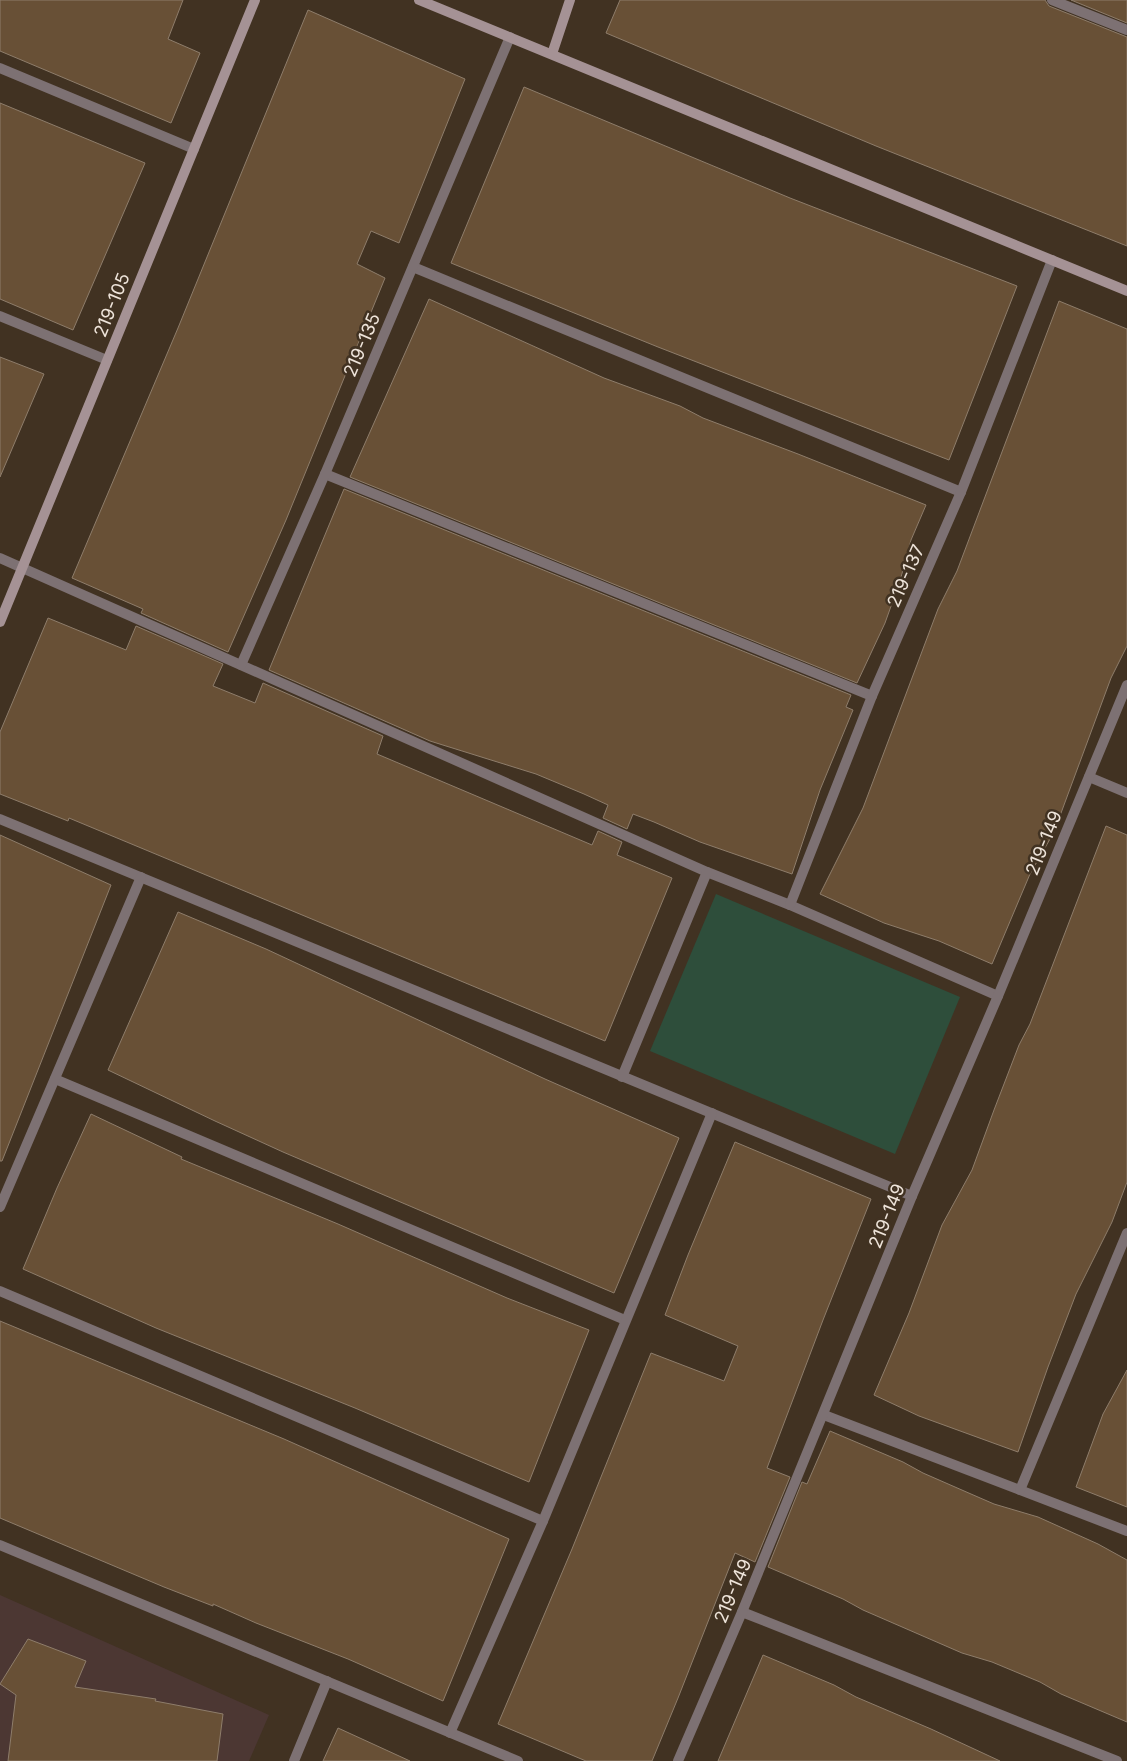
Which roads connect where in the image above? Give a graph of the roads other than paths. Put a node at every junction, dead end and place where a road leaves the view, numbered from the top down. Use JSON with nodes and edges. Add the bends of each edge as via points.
{"nodes":[{"id":1,"x":255,"y":0,"type":"edge"},
{"id":2,"x":419,"y":0,"type":"edge"},
{"id":3,"x":570,"y":0,"type":"edge"},
{"id":4,"x":1052,"y":0,"type":"edge"},
{"id":5,"x":1127,"y":30,"type":"edge"},
{"id":6,"x":510,"y":37,"type":"junction"},
{"id":7,"x":552,"y":54,"type":"junction"},
{"id":8,"x":0,"y":68,"type":"edge"},
{"id":9,"x":194,"y":149,"type":"junction"},
{"id":10,"x":1052,"y":260,"type":"junction"},
{"id":11,"x":413,"y":267,"type":"junction"},
{"id":12,"x":1127,"y":291,"type":"edge"},
{"id":13,"x":0,"y":316,"type":"edge"},
{"id":14,"x":107,"y":360,"type":"junction"},
{"id":15,"x":325,"y":474,"type":"junction"},
{"id":16,"x":961,"y":492,"type":"junction"},
{"id":17,"x":0,"y":558,"type":"edge"},
{"id":18,"x":22,"y":567,"type":"junction"},
{"id":19,"x":0,"y":622,"type":"edge"},
{"id":20,"x":241,"y":665,"type":"junction"},
{"id":21,"x":1127,"y":685,"type":"edge"},
{"id":22,"x":872,"y":696,"type":"junction"},
{"id":23,"x":1088,"y":777,"type":"junction"},
{"id":24,"x":1127,"y":793,"type":"edge"},
{"id":25,"x":0,"y":819,"type":"edge"},
{"id":26,"x":707,"y":872,"type":"junction"},
{"id":27,"x":141,"y":877,"type":"junction"},
{"id":28,"x":790,"y":905,"type":"junction"},
{"id":29,"x":998,"y":996,"type":"junction"},
{"id":30,"x":622,"y":1076,"type":"junction"},
{"id":31,"x":55,"y":1079,"type":"junction"},
{"id":32,"x":712,"y":1113,"type":"junction"},
{"id":33,"x":912,"y":1196,"type":"junction"},
{"id":34,"x":0,"y":1207,"type":"edge"},
{"id":35,"x":1127,"y":1233,"type":"edge"},
{"id":36,"x":0,"y":1292,"type":"edge"},
{"id":37,"x":625,"y":1320,"type":"junction"},
{"id":38,"x":824,"y":1415,"type":"junction"},
{"id":39,"x":1020,"y":1490,"type":"junction"},
{"id":40,"x":543,"y":1520,"type":"junction"},
{"id":41,"x":1127,"y":1531,"type":"edge"},
{"id":42,"x":0,"y":1545,"type":"edge"},
{"id":43,"x":742,"y":1612,"type":"junction"},
{"id":44,"x":327,"y":1682,"type":"junction"},
{"id":45,"x":450,"y":1733,"type":"junction"},
{"id":46,"x":294,"y":1761,"type":"edge"},
{"id":47,"x":518,"y":1761,"type":"edge"},
{"id":48,"x":678,"y":1761,"type":"edge"},
{"id":49,"x":1117,"y":1761,"type":"edge"}],
"edges":[{"from":1,"to":9,"type":"street","name":"219-105"},
{"from":2,"to":6,"type":"street"},
{"from":3,"to":7,"type":"street"},
{"from":4,"to":5,"type":"street"},
{"from":6,"to":7,"type":"street"},
{"from":6,"to":11,"type":"street","name":"219-135"},
{"from":7,"to":10,"type":"street"},
{"from":8,"to":9,"type":"street"},
{"from":9,"to":14,"type":"street","name":"219-105"},
{"from":10,"to":12,"type":"street"},
{"from":10,"to":16,"type":"street","name":"219-137"},
{"from":11,"to":15,"type":"street","name":"219-135"},
{"from":11,"to":16,"type":"street"},
{"from":13,"to":14,"type":"street"},
{"from":14,"to":18,"type":"street","name":"219-105"},
{"from":15,"to":20,"type":"street","name":"219-135"},
{"from":15,"to":22,"type":"street"},
{"from":16,"to":22,"type":"street","name":"219-137"},
{"from":17,"to":18,"type":"street"},
{"from":18,"to":19,"type":"street","name":"219-105"},
{"from":18,"to":20,"type":"street"},
{"from":20,"to":26,"type":"street"},
{"from":21,"to":23,"type":"street","name":"219-149"},
{"from":22,"to":28,"type":"street","name":"219-137"},
{"from":23,"to":24,"type":"street"},
{"from":23,"to":29,"type":"street","name":"219-149"},
{"from":25,"to":27,"type":"street"},
{"from":26,"to":28,"type":"street"},
{"from":26,"to":30,"type":"street"},
{"from":27,"to":30,"type":"street"},
{"from":27,"to":31,"type":"street"},
{"from":28,"to":29,"type":"street"},
{"from":29,"to":33,"type":"street","name":"219-149"},
{"from":30,"to":32,"type":"street"},
{"from":31,"to":34,"type":"street"},
{"from":31,"to":37,"type":"street"},
{"from":32,"to":33,"type":"street"},
{"from":32,"to":37,"type":"street"},
{"from":33,"to":38,"type":"street","name":"219-149"},
{"from":35,"to":39,"type":"street"},
{"from":36,"to":40,"type":"street"},
{"from":37,"to":40,"type":"street"},
{"from":38,"to":39,"type":"street"},
{"from":38,"to":43,"type":"street","name":"219-149"},
{"from":39,"to":41,"type":"street"},
{"from":40,"to":45,"type":"street"},
{"from":42,"to":44,"type":"street"},
{"from":43,"to":48,"type":"street","name":"219-149"},
{"from":43,"to":49,"type":"street"},
{"from":44,"to":45,"type":"street"},
{"from":44,"to":46,"type":"street"},
{"from":45,"to":47,"type":"street"}]}
